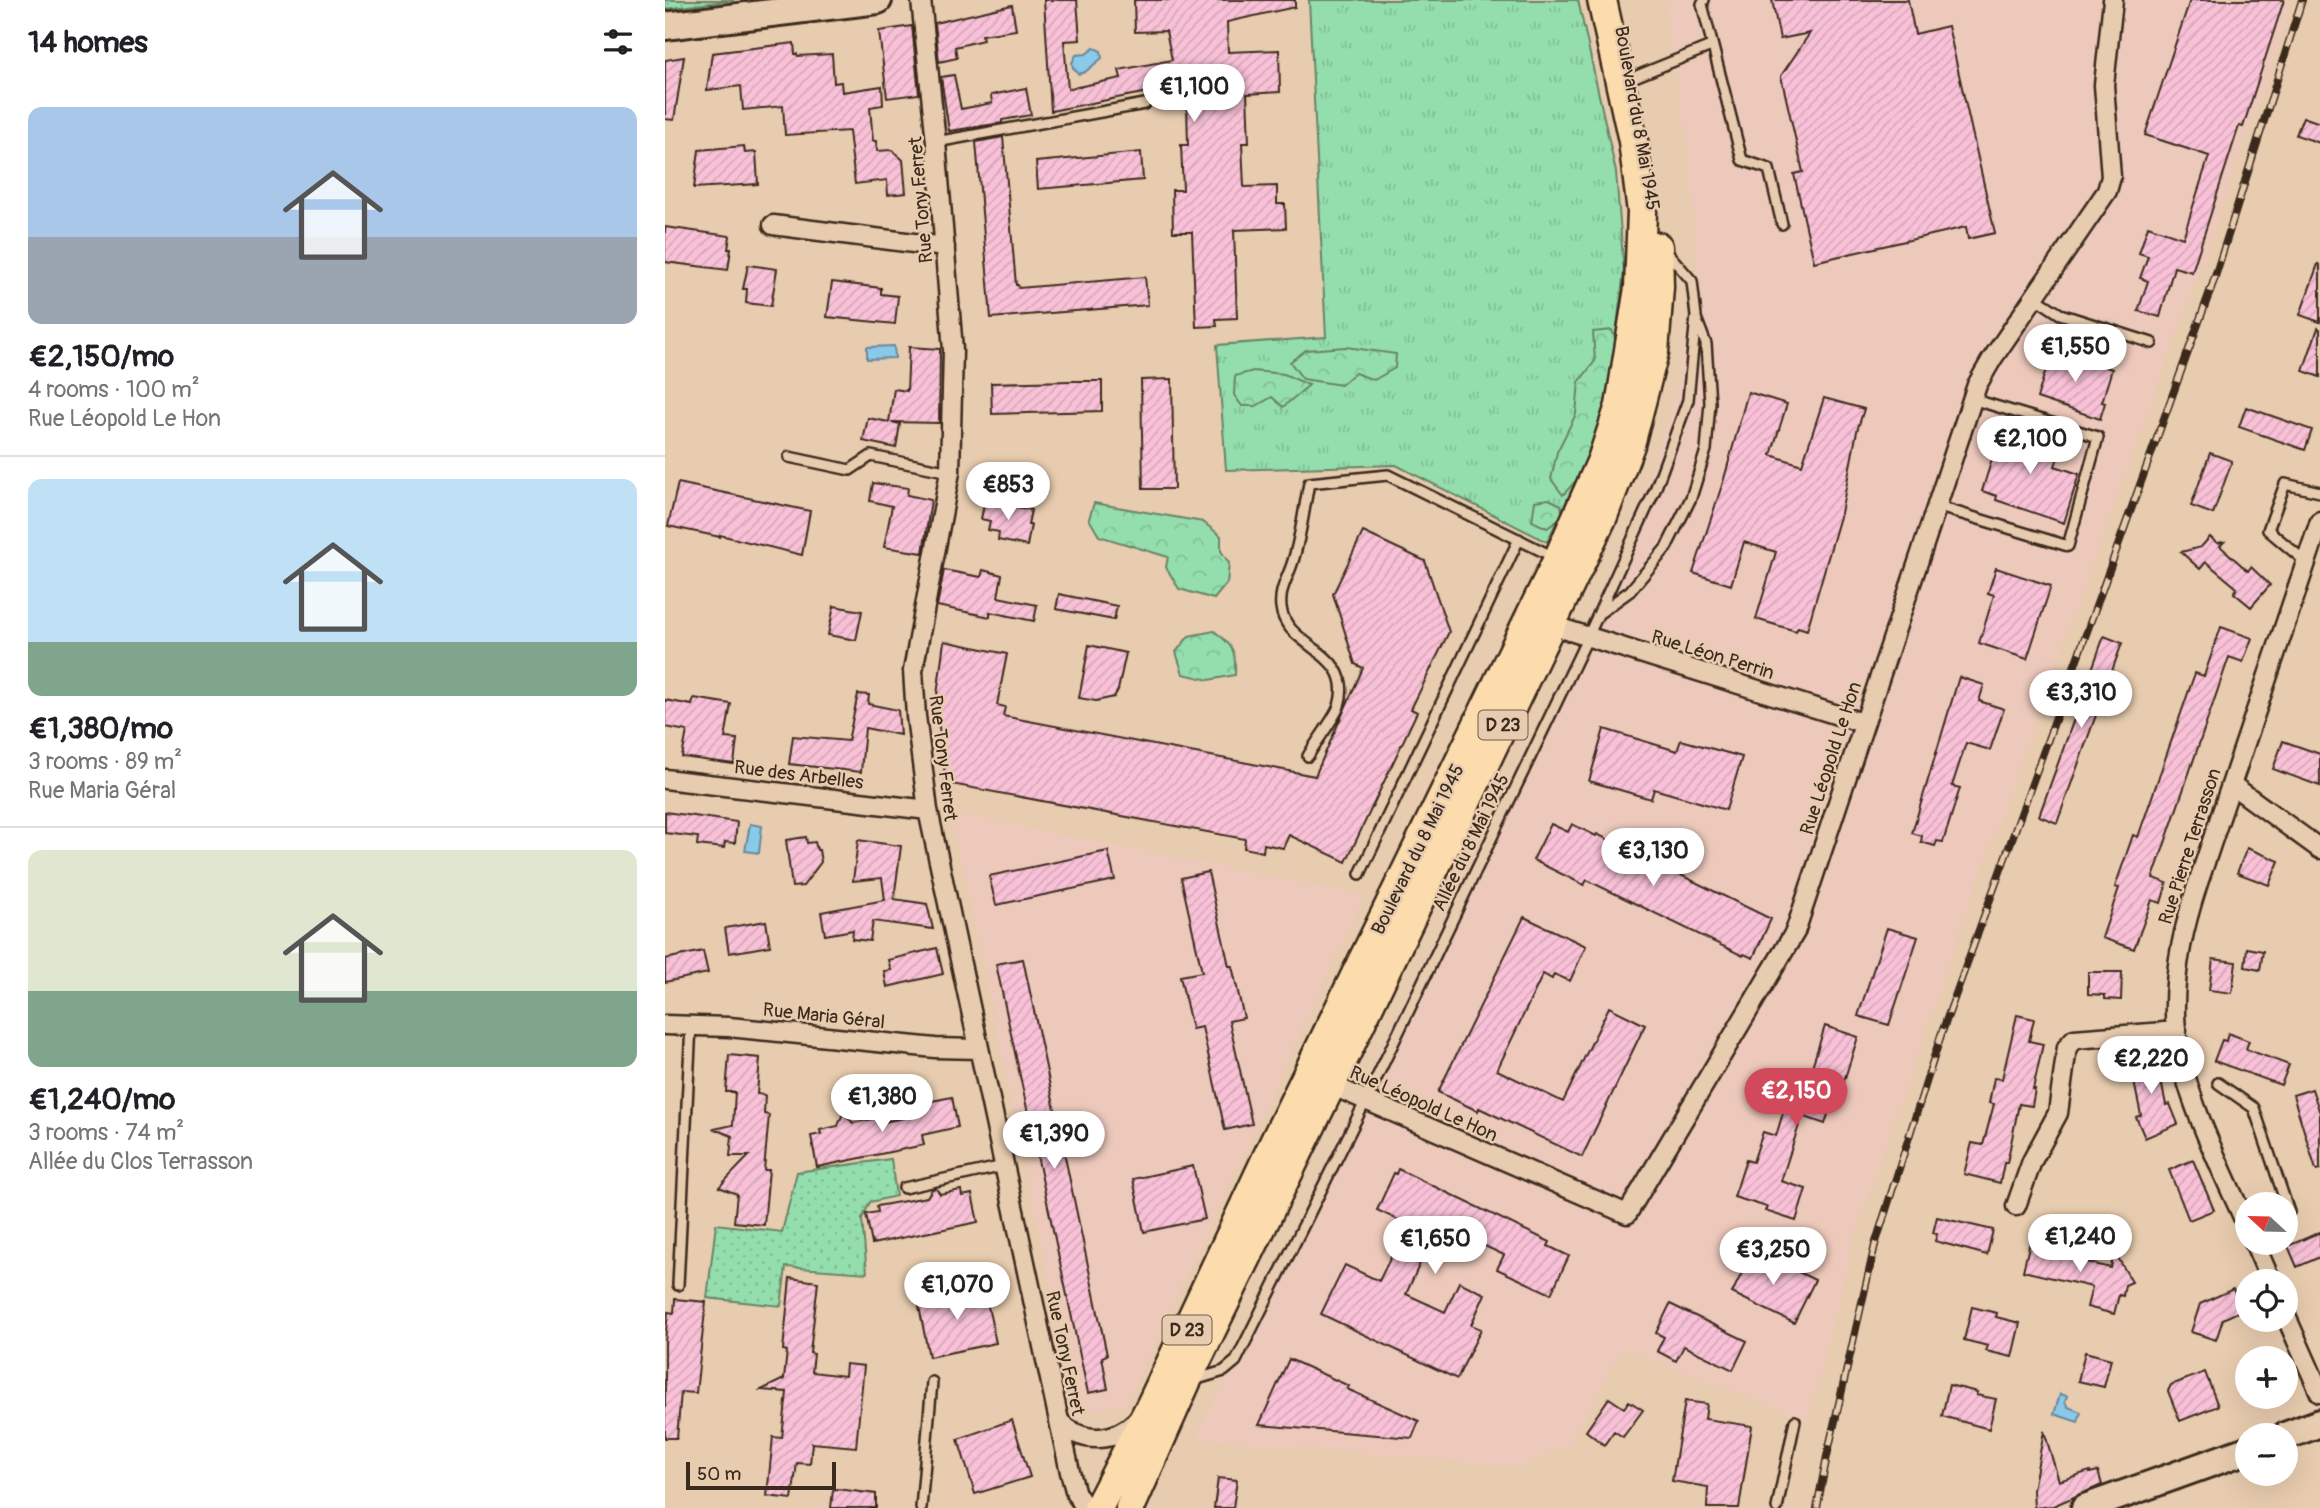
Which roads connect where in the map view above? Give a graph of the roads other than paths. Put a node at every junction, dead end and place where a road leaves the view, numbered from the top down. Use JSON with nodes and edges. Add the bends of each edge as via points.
{"nodes":[{"id":1,"x":878,"y":0,"type":"edge"},
{"id":2,"x":921,"y":0,"type":"edge"},
{"id":3,"x":1602,"y":0,"type":"edge"},
{"id":4,"x":1616,"y":0,"type":"edge"},
{"id":5,"x":1704,"y":0,"type":"edge"},
{"id":6,"x":2113,"y":0,"type":"edge"},
{"id":7,"x":665,"y":26,"type":"edge"},
{"id":8,"x":1711,"y":46,"type":"junction"},
{"id":9,"x":1632,"y":78,"type":"junction"},
{"id":10,"x":1145,"y":104,"type":"dead end"},
{"id":11,"x":936,"y":142,"type":"junction"},
{"id":12,"x":1781,"y":224,"type":"dead end"},
{"id":13,"x":773,"y":225,"type":"dead end"},
{"id":14,"x":1657,"y":240,"type":"junction"},
{"id":15,"x":945,"y":247,"type":"junction"},
{"id":16,"x":2034,"y":297,"type":"junction"},
{"id":17,"x":1696,"y":316,"type":"junction"},
{"id":18,"x":2152,"y":343,"type":"dead end"},
{"id":19,"x":1972,"y":399,"type":"junction"},
{"id":20,"x":789,"y":457,"type":"dead end"},
{"id":21,"x":950,"y":472,"type":"junction"},
{"id":22,"x":2320,"y":492,"type":"edge"},
{"id":23,"x":1936,"y":506,"type":"junction"},
{"id":24,"x":2320,"y":522,"type":"edge"},
{"id":25,"x":1519,"y":539,"type":"junction"},
{"id":26,"x":1558,"y":559,"type":"junction"},
{"id":27,"x":2306,"y":562,"type":"junction"},
{"id":28,"x":1599,"y":613,"type":"junction"},
{"id":29,"x":1551,"y":625,"type":"junction"},
{"id":30,"x":1588,"y":637,"type":"junction"},
{"id":31,"x":1863,"y":723,"type":"junction"},
{"id":32,"x":1308,"y":755,"type":"dead end"},
{"id":33,"x":665,"y":779,"type":"edge"},
{"id":34,"x":2232,"y":785,"type":"junction"},
{"id":35,"x":928,"y":810,"type":"junction"},
{"id":36,"x":2320,"y":849,"type":"edge"},
{"id":37,"x":1360,"y":874,"type":"dead end"},
{"id":38,"x":665,"y":1024,"type":"edge"},
{"id":39,"x":691,"y":1026,"type":"junction"},
{"id":40,"x":2177,"y":1031,"type":"junction"},
{"id":41,"x":979,"y":1049,"type":"junction"},
{"id":42,"x":2218,"y":1083,"type":"dead end"},
{"id":43,"x":1331,"y":1085,"type":"junction"},
{"id":44,"x":1366,"y":1100,"type":"junction"},
{"id":45,"x":1004,"y":1166,"type":"junction"},
{"id":46,"x":904,"y":1188,"type":"dead end"},
{"id":47,"x":2282,"y":1192,"type":"edge"},
{"id":48,"x":2235,"y":1199,"type":"edge"},
{"id":49,"x":2016,"y":1206,"type":"dead end"},
{"id":50,"x":678,"y":1284,"type":"dead end"},
{"id":51,"x":2293,"y":1332,"type":"edge"},
{"id":52,"x":932,"y":1382,"type":"dead end"},
{"id":53,"x":1186,"y":1382,"type":"junction"},
{"id":54,"x":2320,"y":1393,"type":"edge"},
{"id":55,"x":1152,"y":1403,"type":"junction"},
{"id":56,"x":1059,"y":1420,"type":"junction"},
{"id":57,"x":1795,"y":1421,"type":"dead end"},
{"id":58,"x":2320,"y":1423,"type":"edge"},
{"id":59,"x":2298,"y":1431,"type":"edge"},
{"id":60,"x":2235,"y":1454,"type":"edge"},
{"id":61,"x":921,"y":1508,"type":"edge"},
{"id":62,"x":1086,"y":1508,"type":"edge"},
{"id":63,"x":1098,"y":1508,"type":"edge"},
{"id":64,"x":1130,"y":1508,"type":"edge"},
{"id":65,"x":1777,"y":1508,"type":"edge"},
{"id":66,"x":2085,"y":1508,"type":"edge"}],
"edges":[{"from":1,"to":7,"type":"main road"},
{"from":2,"to":11,"type":"street","name":"Rue Tony Ferret"},
{"from":3,"to":26,"type":"main road","name":"Boulevard du 8 Mai 1945","number":"D 23","via":[[1633,141],[1642,212],[1639,288],[1620,405],[1602,460]]},
{"from":4,"to":9,"type":"main road","name":"Boulevard du 8 Mai 1945","number":"D 23"},
{"from":5,"to":8,"type":"lane"},
{"from":6,"to":16,"type":"street","name":"Rue Léopold Le Hon","via":[[2104,85],[2111,177],[2107,191]]},
{"from":8,"to":9,"type":"lane"},
{"from":8,"to":12,"type":"lane","via":[[1742,160],[1769,169]]},
{"from":9,"to":14,"type":"main road","name":"Boulevard du 8 Mai 1945","number":"D 23","via":[[1656,199]]},
{"from":10,"to":11,"type":"lane"},
{"from":11,"to":15,"type":"street","name":"Rue Tony Ferret"},
{"from":13,"to":15,"type":"street"},
{"from":14,"to":17,"type":"lane","name":"Allée du 8 Mai 1945","via":[[1692,281]]},
{"from":14,"to":29,"type":"main road","name":"Boulevard du 8 Mai 1945","number":"D 23","via":[[1654,352],[1630,445],[1603,516]]},
{"from":15,"to":21,"type":"street","name":"Rue Tony Ferret","via":[[953,350]]},
{"from":16,"to":18,"type":"lane","via":[[2060,314]]},
{"from":16,"to":19,"type":"street","name":"Rue Léopold Le Hon","via":[[1992,359]]},
{"from":17,"to":28,"type":"lane","name":"Allée du 8 Mai 1945","via":[[1688,400],[1655,490]]},
{"from":17,"to":28,"type":"lane","via":[[1706,344],[1710,402],[1706,450],[1691,498],[1666,548],[1630,592]]},
{"from":19,"to":23,"type":"street","name":"Rue Léopold Le Hon"},
{"from":19,"to":23,"type":"lane","via":[[2098,437],[2067,547]]},
{"from":20,"to":21,"type":"lane","via":[[851,470],[871,456]]},
{"from":21,"to":35,"type":"street","name":"Rue Tony Ferret","via":[[913,671]]},
{"from":22,"to":27,"type":"lane","via":[[2284,484],[2268,530]]},
{"from":23,"to":31,"type":"street","name":"Rue Léopold Le Hon"},
{"from":24,"to":27,"type":"street","name":"Rue Pierre Terrasson"},
{"from":25,"to":26,"type":"lane"},
{"from":25,"to":32,"type":"lane","via":[[1388,475],[1309,483],[1293,561],[1281,590],[1281,610],[1287,624],[1336,666],[1341,680],[1339,706]]},
{"from":25,"to":37,"type":"lane"},
{"from":26,"to":55,"type":"main road","name":"Boulevard du 8 Mai 1945","number":"D 23","via":[[1393,882]]},
{"from":27,"to":34,"type":"street","name":"Rue Pierre Terrasson"},
{"from":28,"to":30,"type":"lane","name":"Allée du 8 Mai 1945"},
{"from":29,"to":30,"type":"street","name":"Rue Léon Perrin"},
{"from":29,"to":43,"type":"main road","name":"Boulevard du 8 Mai 1945","number":"D 23"},
{"from":30,"to":31,"type":"street","name":"Rue Léon Perrin"},
{"from":30,"to":44,"type":"lane","name":"Allée du 8 Mai 1945"},
{"from":31,"to":44,"type":"street","name":"Rue Léopold Le Hon","via":[[1795,932],[1627,1214]]},
{"from":33,"to":35,"type":"street","name":"Rue des Arbelles"},
{"from":34,"to":36,"type":"street"},
{"from":34,"to":40,"type":"street","name":"Rue Pierre Terrasson","via":[[2184,926],[2177,967]]},
{"from":35,"to":41,"type":"street","name":"Rue Tony Ferret"},
{"from":38,"to":39,"type":"street","name":"Rue Maria Géral"},
{"from":39,"to":41,"type":"street","name":"Rue Maria Géral"},
{"from":39,"to":50,"type":"lane"},
{"from":40,"to":48,"type":"street","name":"Rue Pierre Terrasson","via":[[2182,1063],[2206,1133]]},
{"from":40,"to":49,"type":"street","via":[[2074,1039],[2067,1047],[2058,1114],[2032,1161]]},
{"from":41,"to":45,"type":"street","name":"Rue Tony Ferret"},
{"from":42,"to":47,"type":"lane","via":[[2254,1108]]},
{"from":43,"to":44,"type":"street","name":"Rue Léopold Le Hon"},
{"from":43,"to":53,"type":"main road","name":"Boulevard du 8 Mai 1945","number":"D 23"},
{"from":44,"to":53,"type":"lane","name":"Allée du 8 Mai 1945","via":[[1236,1361],[1224,1371]]},
{"from":45,"to":46,"type":"lane"},
{"from":45,"to":56,"type":"street","name":"Rue Tony Ferret"},
{"from":51,"to":54,"type":"street"},
{"from":52,"to":61,"type":"lane"},
{"from":53,"to":64,"type":"main road","name":"Boulevard du 8 Mai 1945","number":"D 23"},
{"from":55,"to":56,"type":"street","via":[[1133,1424],[1107,1438],[1074,1433]]},
{"from":55,"to":63,"type":"main road","name":"Boulevard du 8 Mai 1945","number":"D 23"},
{"from":56,"to":62,"type":"street","name":"Rue Tony Ferret","via":[[1072,1481]]},
{"from":57,"to":65,"type":"lane"},
{"from":58,"to":59,"type":"main road"},
{"from":60,"to":66,"type":"main road"}]}
